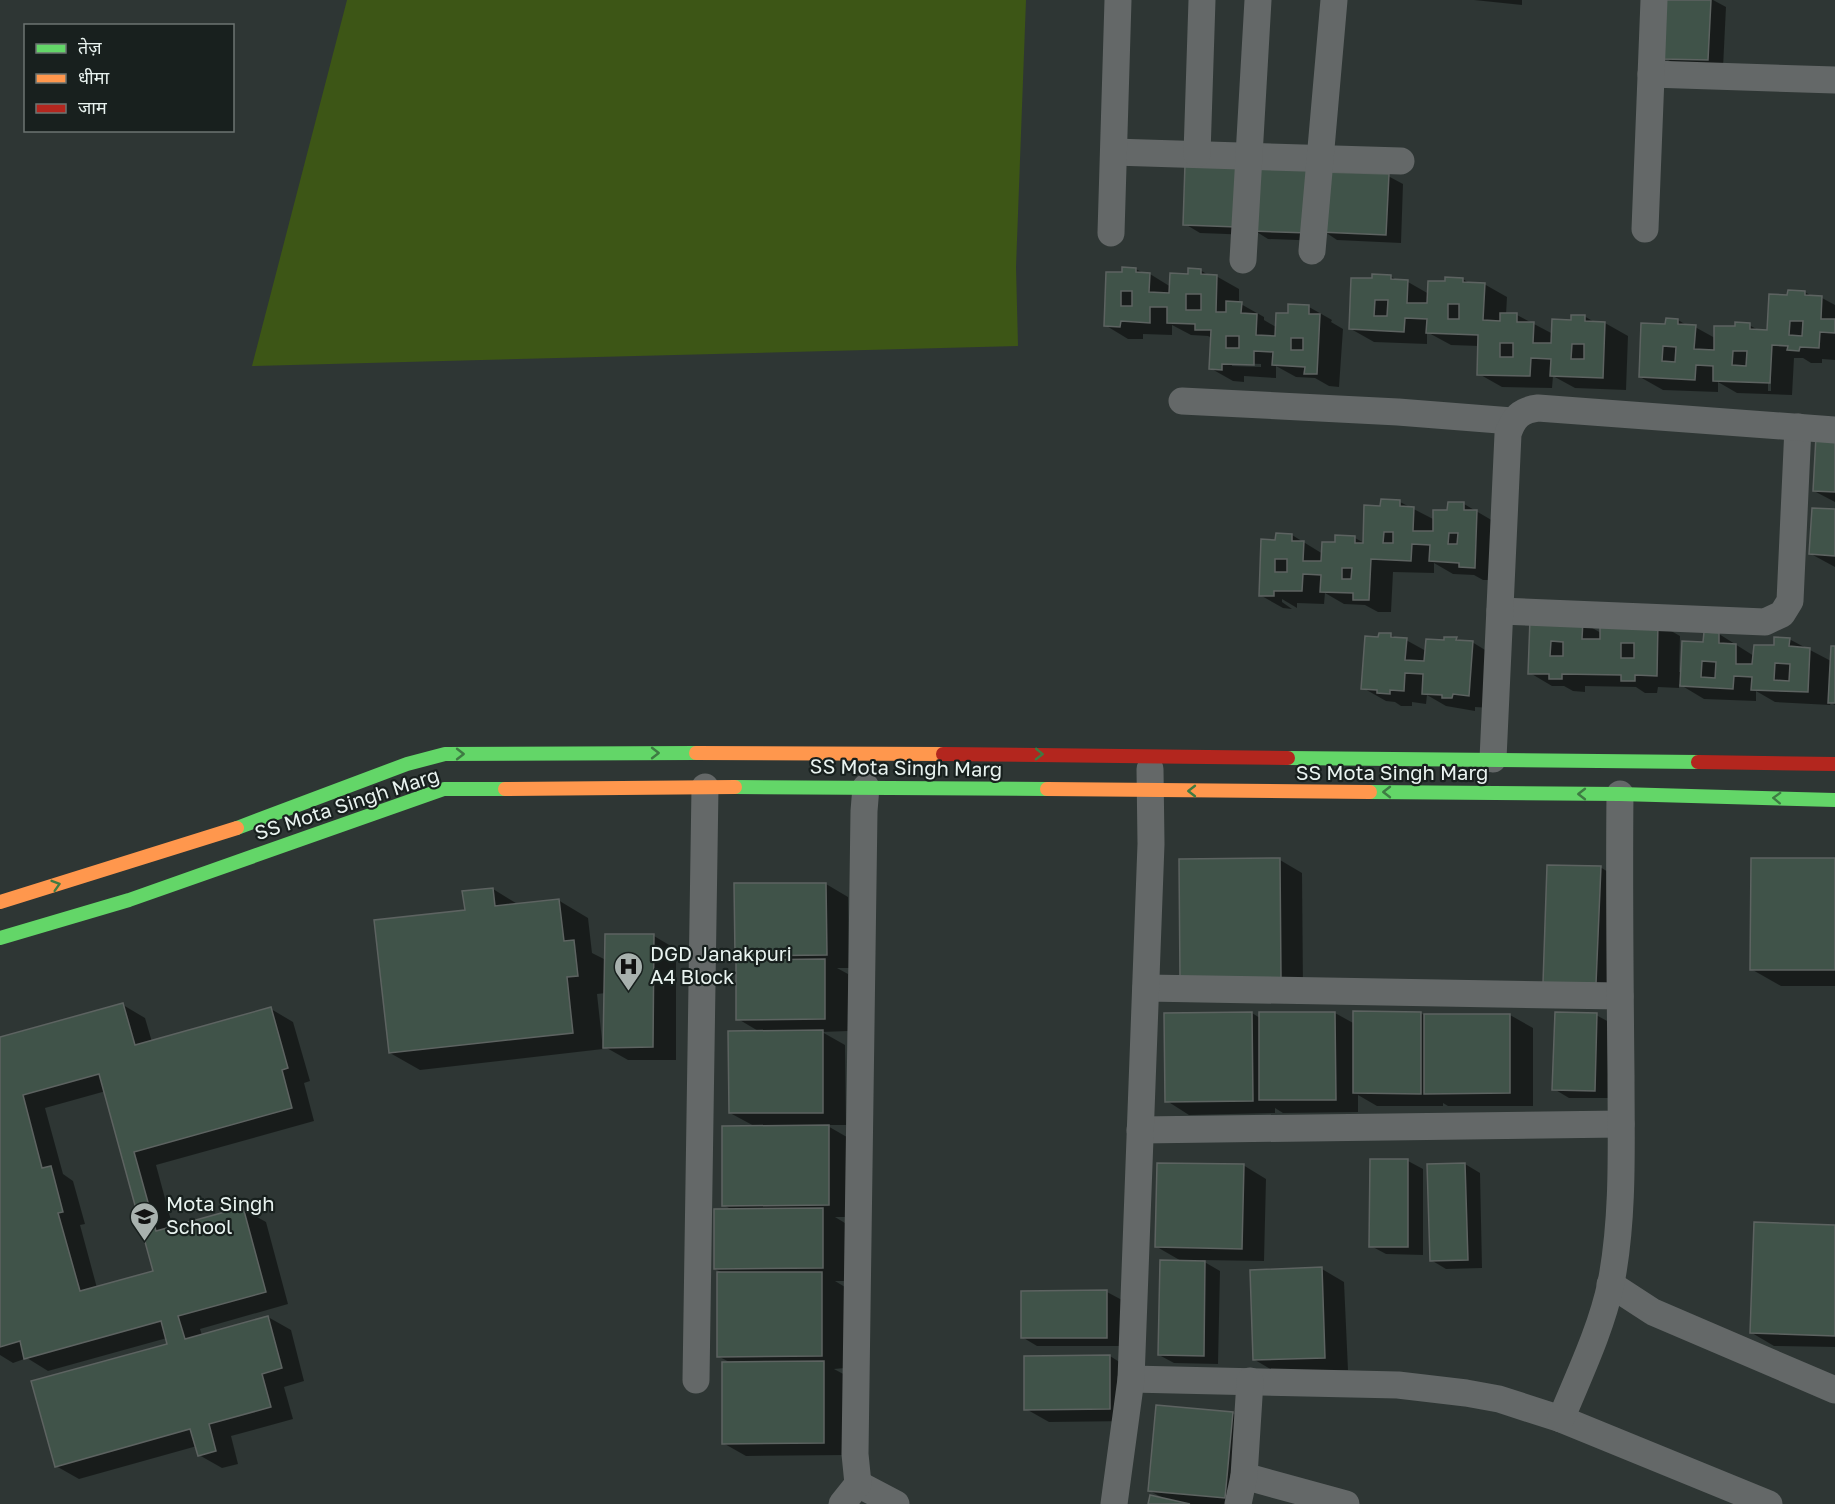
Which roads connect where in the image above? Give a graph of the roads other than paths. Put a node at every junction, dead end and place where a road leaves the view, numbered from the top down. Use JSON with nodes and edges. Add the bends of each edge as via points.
{"nodes":[{"id":1,"x":1118,"y":0,"type":"edge"},
{"id":2,"x":1202,"y":0,"type":"edge"},
{"id":3,"x":1258,"y":0,"type":"edge"},
{"id":4,"x":1334,"y":0,"type":"edge"},
{"id":5,"x":1654,"y":0,"type":"edge"},
{"id":6,"x":1651,"y":74,"type":"junction"},
{"id":7,"x":1835,"y":80,"type":"edge"},
{"id":8,"x":1114,"y":152,"type":"junction"},
{"id":9,"x":1197,"y":154,"type":"junction"},
{"id":10,"x":1248,"y":157,"type":"junction"},
{"id":11,"x":1321,"y":158,"type":"junction"},
{"id":12,"x":1401,"y":161,"type":"dead end"},
{"id":13,"x":1645,"y":229,"type":"dead end"},
{"id":14,"x":1111,"y":233,"type":"dead end"},
{"id":15,"x":1312,"y":251,"type":"dead end"},
{"id":16,"x":1243,"y":260,"type":"dead end"},
{"id":17,"x":1182,"y":400,"type":"dead end"},
{"id":18,"x":1512,"y":421,"type":"junction"},
{"id":19,"x":1798,"y":427,"type":"junction"},
{"id":20,"x":1835,"y":430,"type":"edge"},
{"id":21,"x":1500,"y":611,"type":"junction"},
{"id":22,"x":1150,"y":755,"type":"junction"},
{"id":23,"x":1493,"y":759,"type":"junction"},
{"id":24,"x":1835,"y":764,"type":"edge"},
{"id":25,"x":705,"y":788,"type":"junction"},
{"id":26,"x":866,"y":788,"type":"junction"},
{"id":27,"x":1151,"y":790,"type":"junction"},
{"id":28,"x":1620,"y":794,"type":"junction"},
{"id":29,"x":1835,"y":800,"type":"edge"},
{"id":30,"x":0,"y":902,"type":"edge"},
{"id":31,"x":0,"y":938,"type":"edge"},
{"id":32,"x":1146,"y":988,"type":"junction"},
{"id":33,"x":1620,"y":996,"type":"junction"},
{"id":34,"x":1621,"y":1124,"type":"junction"},
{"id":35,"x":1140,"y":1130,"type":"junction"},
{"id":36,"x":1610,"y":1284,"type":"junction"},
{"id":37,"x":1131,"y":1379,"type":"junction"},
{"id":38,"x":696,"y":1380,"type":"dead end"},
{"id":39,"x":1250,"y":1382,"type":"junction"},
{"id":40,"x":1835,"y":1390,"type":"edge"},
{"id":41,"x":1562,"y":1419,"type":"junction"},
{"id":42,"x":1244,"y":1476,"type":"junction"},
{"id":43,"x":850,"y":1494,"type":"edge"},
{"id":44,"x":896,"y":1504,"type":"edge"},
{"id":45,"x":1114,"y":1504,"type":"edge"},
{"id":46,"x":1238,"y":1504,"type":"edge"},
{"id":47,"x":1346,"y":1504,"type":"edge"},
{"id":48,"x":1769,"y":1504,"type":"edge"}],
"edges":[{"from":1,"to":8,"type":"street"},
{"from":2,"to":9,"type":"street"},
{"from":3,"to":10,"type":"street"},
{"from":4,"to":11,"type":"street"},
{"from":5,"to":6,"type":"street"},
{"from":6,"to":7,"type":"street"},
{"from":6,"to":13,"type":"street"},
{"from":8,"to":9,"type":"street"},
{"from":8,"to":14,"type":"street"},
{"from":9,"to":10,"type":"street"},
{"from":10,"to":11,"type":"street"},
{"from":10,"to":16,"type":"street"},
{"from":11,"to":12,"type":"street"},
{"from":11,"to":15,"type":"street"},
{"from":17,"to":18,"type":"street"},
{"from":18,"to":19,"type":"street","via":[[1527,410],[1538,408]]},
{"from":18,"to":21,"type":"street","via":[[1508,434]]},
{"from":19,"to":20,"type":"street"},
{"from":19,"to":21,"type":"street","via":[[1790,601],[1782,614],[1765,622]]},
{"from":21,"to":23,"type":"street"},
{"from":22,"to":23,"type":"street","name":"SS Mota Singh Marg"},
{"from":22,"to":27,"type":"street"},
{"from":30,"to":22,"type":"street","name":"SS Mota Singh Marg","one_way":true,"via":[[214,836],[407,764],[445,754]]},
{"from":23,"to":24,"type":"street","name":"SS Mota Singh Marg"},
{"from":25,"to":26,"type":"street","name":"SS Mota Singh Marg"},
{"from":25,"to":31,"type":"street","name":"SS Mota Singh Marg","via":[[444,789],[129,900]]},
{"from":25,"to":38,"type":"street"},
{"from":26,"to":27,"type":"street","name":"SS Mota Singh Marg"},
{"from":26,"to":43,"type":"street","via":[[855,1454]]},
{"from":28,"to":27,"type":"street","name":"SS Mota Singh Marg","one_way":true},
{"from":27,"to":32,"type":"street"},
{"from":29,"to":28,"type":"street","name":"SS Mota Singh Marg","one_way":true},
{"from":28,"to":33,"type":"street"},
{"from":32,"to":33,"type":"street"},
{"from":32,"to":35,"type":"street"},
{"from":33,"to":34,"type":"street"},
{"from":34,"to":35,"type":"street"},
{"from":34,"to":36,"type":"street","via":[[1618,1216]]},
{"from":35,"to":37,"type":"street"},
{"from":36,"to":40,"type":"street","via":[[1653,1312]]},
{"from":36,"to":41,"type":"street","via":[[1597,1330]]},
{"from":37,"to":39,"type":"street"},
{"from":37,"to":45,"type":"street"},
{"from":39,"to":41,"type":"street","via":[[1398,1385],[1466,1393]]},
{"from":39,"to":42,"type":"street"},
{"from":41,"to":48,"type":"street"},
{"from":42,"to":46,"type":"street"},
{"from":42,"to":47,"type":"street"},
{"from":43,"to":44,"type":"street"}]}
